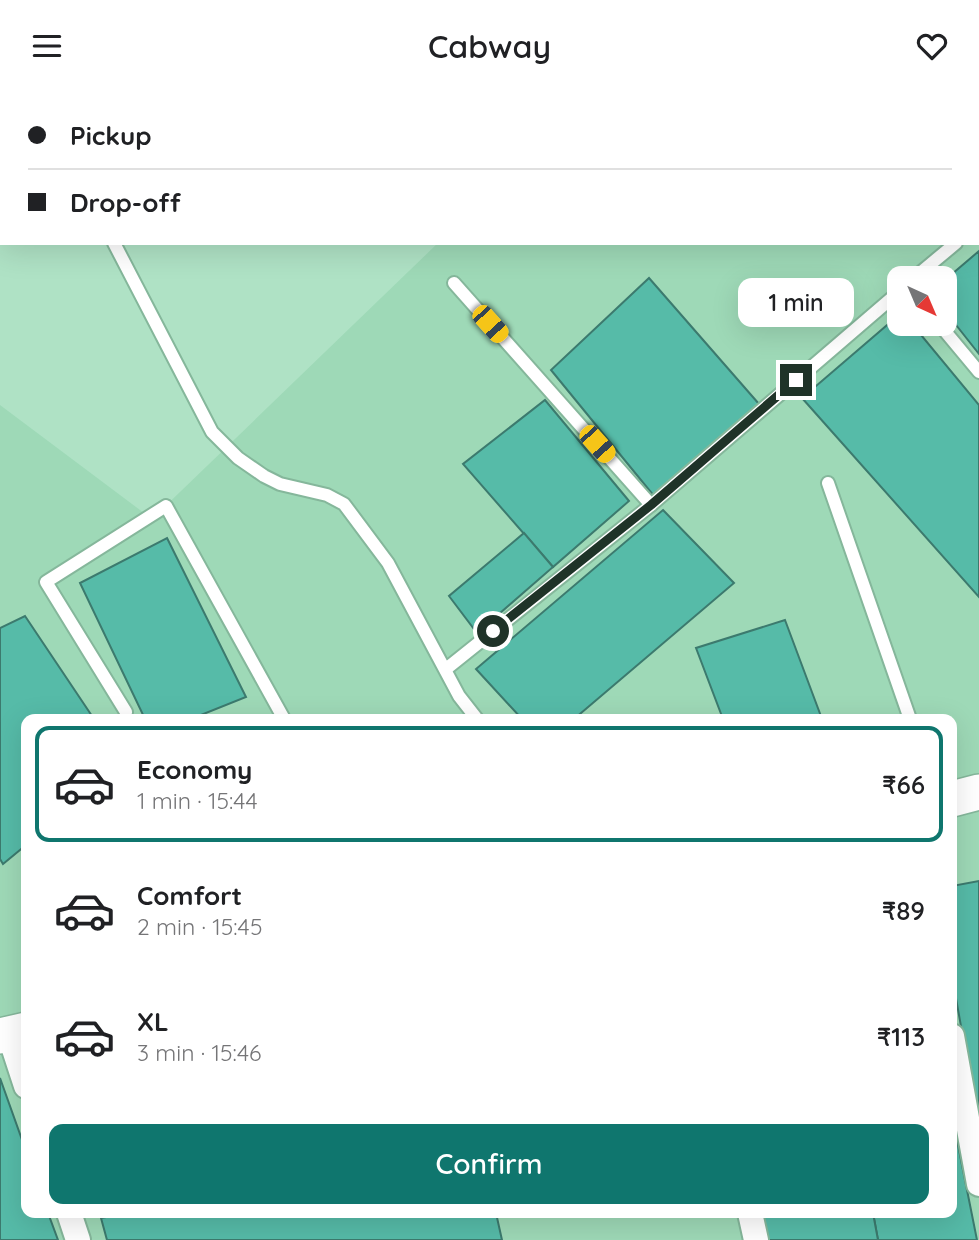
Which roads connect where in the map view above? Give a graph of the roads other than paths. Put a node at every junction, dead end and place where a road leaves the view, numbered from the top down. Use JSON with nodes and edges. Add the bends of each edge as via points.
{"nodes":[{"id":1,"x":115,"y":245,"type":"edge"},
{"id":2,"x":954,"y":245,"type":"edge"},
{"id":3,"x":928,"y":266,"type":"edge"},
{"id":4,"x":454,"y":283,"type":"dead end"},
{"id":5,"x":887,"y":302,"type":"edge"},
{"id":6,"x":949,"y":336,"type":"edge"},
{"id":7,"x":979,"y":372,"type":"edge"},
{"id":8,"x":828,"y":483,"type":"dead end"},
{"id":9,"x":651,"y":505,"type":"junction"},
{"id":10,"x":446,"y":669,"type":"junction"},
{"id":11,"x":126,"y":712,"type":"dead end"},
{"id":12,"x":281,"y":714,"type":"edge"},
{"id":13,"x":473,"y":714,"type":"edge"},
{"id":14,"x":908,"y":714,"type":"edge"},
{"id":15,"x":979,"y":792,"type":"edge"},
{"id":16,"x":957,"y":798,"type":"edge"},
{"id":17,"x":12,"y":1034,"type":"edge"},
{"id":18,"x":957,"y":1064,"type":"edge"},
{"id":19,"x":21,"y":1067,"type":"edge"},
{"id":20,"x":979,"y":1184,"type":"edge"},
{"id":21,"x":71,"y":1218,"type":"edge"},
{"id":22,"x":751,"y":1218,"type":"edge"},
{"id":23,"x":78,"y":1240,"type":"edge"},
{"id":24,"x":756,"y":1240,"type":"edge"}],
"edges":[{"from":1,"to":10,"type":"lane","via":[[212,432],[238,458],[272,480],[344,504],[382,555]]},
{"from":2,"to":3,"type":"lane"},
{"from":4,"to":9,"type":"lane"},
{"from":5,"to":9,"type":"lane"},
{"from":6,"to":7,"type":"lane"},
{"from":8,"to":14,"type":"lane"},
{"from":9,"to":10,"type":"lane"},
{"from":10,"to":13,"type":"lane"},
{"from":11,"to":12,"type":"lane","via":[[46,582],[166,506]]},
{"from":15,"to":16,"type":"street"},
{"from":17,"to":19,"type":"street"},
{"from":18,"to":20,"type":"street"},
{"from":21,"to":23,"type":"street"},
{"from":22,"to":24,"type":"street"}]}
